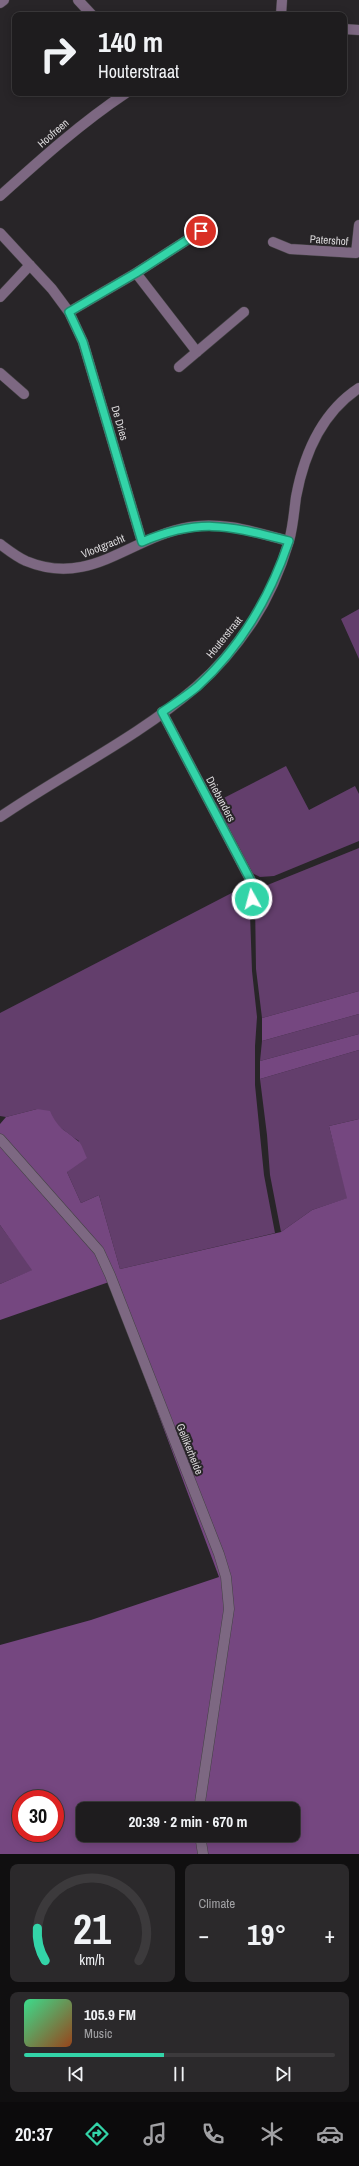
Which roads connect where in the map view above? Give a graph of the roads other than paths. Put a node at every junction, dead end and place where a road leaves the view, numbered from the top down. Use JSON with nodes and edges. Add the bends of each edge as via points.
{"nodes":[{"id":1,"x":4,"y":0,"type":"edge"},
{"id":2,"x":78,"y":0,"type":"edge"},
{"id":3,"x":282,"y":0,"type":"edge"},
{"id":4,"x":0,"y":3,"type":"edge"},
{"id":5,"x":89,"y":12,"type":"edge"},
{"id":6,"x":280,"y":12,"type":"edge"},
{"id":7,"x":347,"y":29,"type":"edge"},
{"id":8,"x":359,"y":30,"type":"edge"},
{"id":9,"x":121,"y":96,"type":"edge"},
{"id":10,"x":0,"y":196,"type":"edge"},
{"id":11,"x":359,"y":225,"type":"edge"},
{"id":12,"x":201,"y":231,"type":"dead end"},
{"id":13,"x":0,"y":233,"type":"edge"},
{"id":14,"x":273,"y":242,"type":"dead end"},
{"id":15,"x":30,"y":264,"type":"junction"},
{"id":16,"x":136,"y":273,"type":"junction"},
{"id":17,"x":0,"y":297,"type":"edge"},
{"id":18,"x":69,"y":312,"type":"junction"},
{"id":19,"x":244,"y":312,"type":"dead end"},
{"id":20,"x":197,"y":352,"type":"junction"},
{"id":21,"x":179,"y":367,"type":"dead end"},
{"id":22,"x":0,"y":373,"type":"edge"},
{"id":23,"x":359,"y":388,"type":"edge"},
{"id":24,"x":24,"y":394,"type":"dead end"},
{"id":25,"x":289,"y":541,"type":"junction"},
{"id":26,"x":142,"y":542,"type":"junction"},
{"id":27,"x":0,"y":544,"type":"edge"},
{"id":28,"x":162,"y":712,"type":"junction"},
{"id":29,"x":0,"y":817,"type":"edge"},
{"id":30,"x":252,"y":899,"type":"dead end"},
{"id":31,"x":0,"y":1139,"type":"edge"},
{"id":32,"x":200,"y":1802,"type":"edge"},
{"id":33,"x":201,"y":1842,"type":"edge"},
{"id":34,"x":203,"y":1854,"type":"edge"}],
"edges":[{"from":1,"to":4,"type":"street"},
{"from":2,"to":5,"type":"street"},
{"from":3,"to":6,"type":"street"},
{"from":7,"to":8,"type":"street"},
{"from":9,"to":10,"type":"street","name":"Hoofreen","via":[[67,136]]},
{"from":11,"to":14,"type":"street","name":"Patershof","via":[[356,253],[290,249]]},
{"from":12,"to":16,"type":"street"},
{"from":13,"to":15,"type":"street","name":"De Dries"},
{"from":15,"to":17,"type":"street"},
{"from":15,"to":18,"type":"street","name":"De Dries"},
{"from":16,"to":18,"type":"street"},
{"from":16,"to":20,"type":"street"},
{"from":18,"to":26,"type":"street","name":"De Dries","via":[[83,342]]},
{"from":19,"to":20,"type":"street"},
{"from":20,"to":21,"type":"street"},
{"from":22,"to":24,"type":"street"},
{"from":23,"to":25,"type":"street","name":"Houterstraat","via":[[334,409],[314,440],[304,462]]},
{"from":25,"to":26,"type":"street","name":"Vlootgracht","via":[[245,530],[192,526]]},
{"from":25,"to":28,"type":"street","name":"Houterstraat","via":[[271,586],[253,620],[226,657],[196,687]]},
{"from":26,"to":27,"type":"street","name":"Vlootgracht","via":[[96,564],[76,570],[47,568],[24,560]]},
{"from":28,"to":29,"type":"street","name":"Houterstraat"},
{"from":28,"to":30,"type":"street","name":"Driebunders","via":[[252,883]]},
{"from":31,"to":32,"type":"street","name":"Gellikerheide","via":[[98,1250],[110,1275],[226,1577],[230,1609]]},
{"from":33,"to":34,"type":"street"}]}
